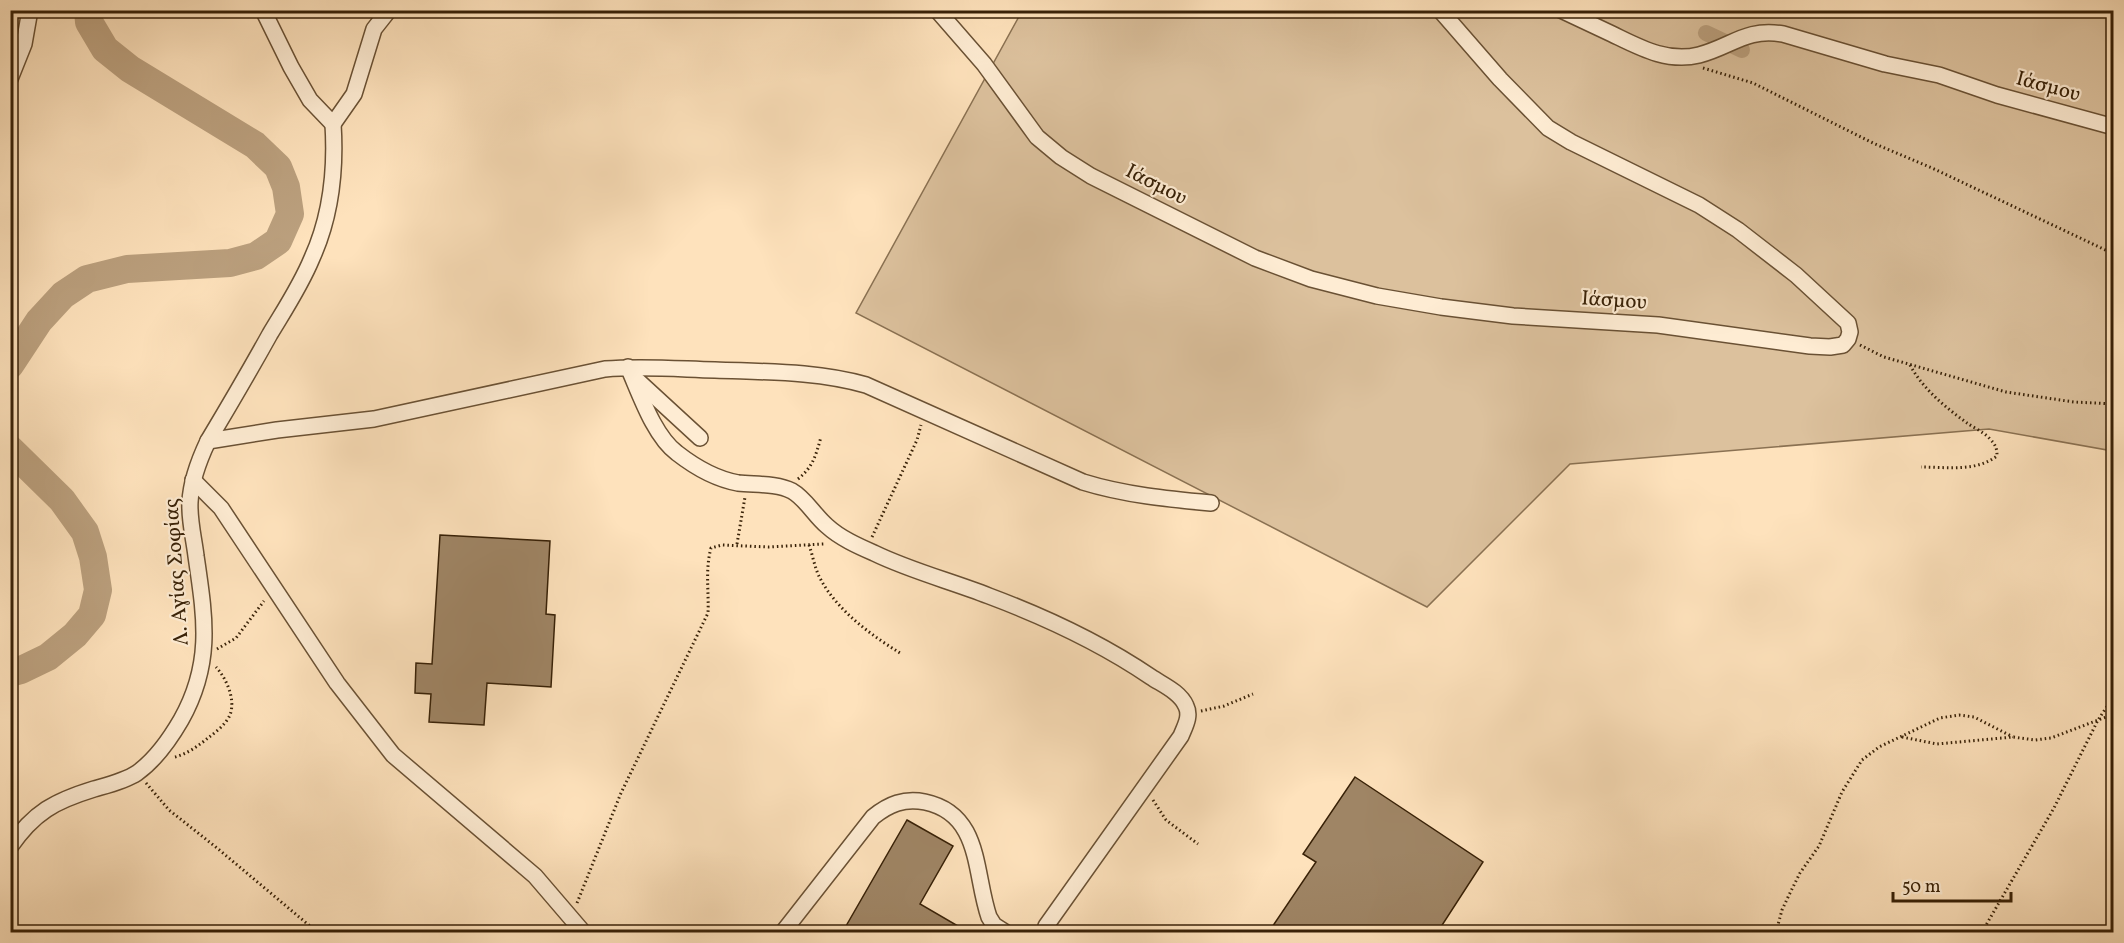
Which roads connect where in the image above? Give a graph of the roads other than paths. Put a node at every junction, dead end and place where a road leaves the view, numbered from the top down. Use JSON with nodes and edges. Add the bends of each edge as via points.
{"nodes":[{"id":1,"x":30,"y":10,"type":"edge"},
{"id":2,"x":263,"y":10,"type":"edge"},
{"id":3,"x":389,"y":10,"type":"edge"},
{"id":4,"x":938,"y":10,"type":"edge"},
{"id":5,"x":1440,"y":10,"type":"edge"},
{"id":6,"x":1561,"y":10,"type":"edge"},
{"id":7,"x":10,"y":79,"type":"edge"},
{"id":8,"x":333,"y":124,"type":"junction"},
{"id":9,"x":2114,"y":127,"type":"edge"},
{"id":10,"x":630,"y":371,"type":"junction"},
{"id":11,"x":700,"y":438,"type":"dead end"},
{"id":12,"x":208,"y":441,"type":"junction"},
{"id":13,"x":193,"y":480,"type":"junction"},
{"id":14,"x":1211,"y":503,"type":"dead end"},
{"id":15,"x":10,"y":847,"type":"edge"},
{"id":16,"x":1046,"y":926,"type":"dead end"},
{"id":17,"x":583,"y":933,"type":"edge"},
{"id":18,"x":783,"y":933,"type":"edge"},
{"id":19,"x":1005,"y":933,"type":"edge"}],
"edges":[{"from":1,"to":7,"type":"street","via":[[24,44]]},
{"from":2,"to":8,"type":"street","via":[[310,100]]},
{"from":3,"to":8,"type":"street","via":[[374,29],[354,94]]},
{"from":4,"to":5,"type":"street","name":"Ιάσμου","via":[[984,64],[1037,137],[1061,157],[1255,258],[1311,279],[1377,296],[1513,316],[1658,325],[1810,346],[1843,345],[1848,339],[1848,323],[1840,314],[1738,230],[1548,128]]},
{"from":6,"to":9,"type":"street","name":"Ιάσμου","via":[[1658,54],[1688,57],[1736,39],[1768,32],[1783,34]]},
{"from":8,"to":12,"type":"street","name":"Λ. Αγίας Σοφίας","via":[[331,193],[313,257]]},
{"from":10,"to":11,"type":"street"},
{"from":10,"to":12,"type":"street","via":[[572,375],[374,419]]},
{"from":10,"to":14,"type":"street","via":[[754,371],[838,377],[866,385],[1083,482],[1131,494]]},
{"from":10,"to":16,"type":"street","via":[[666,443],[705,471],[723,480],[785,489],[803,500],[846,540],[916,571],[990,596],[1101,646],[1179,696],[1188,714],[1181,736]]},
{"from":12,"to":13,"type":"street","name":"Λ. Αγίας Σοφίας"},
{"from":13,"to":15,"type":"street","name":"Λ. Αγίας Σοφίας","via":[[189,502],[206,632],[197,685],[181,720],[159,752],[142,768],[48,807],[25,826]]},
{"from":13,"to":17,"type":"street","via":[[221,508],[337,684],[393,755],[535,876]]},
{"from":18,"to":19,"type":"street","via":[[873,817],[891,805],[914,800],[940,807],[962,824],[974,848],[989,917]]}]}
